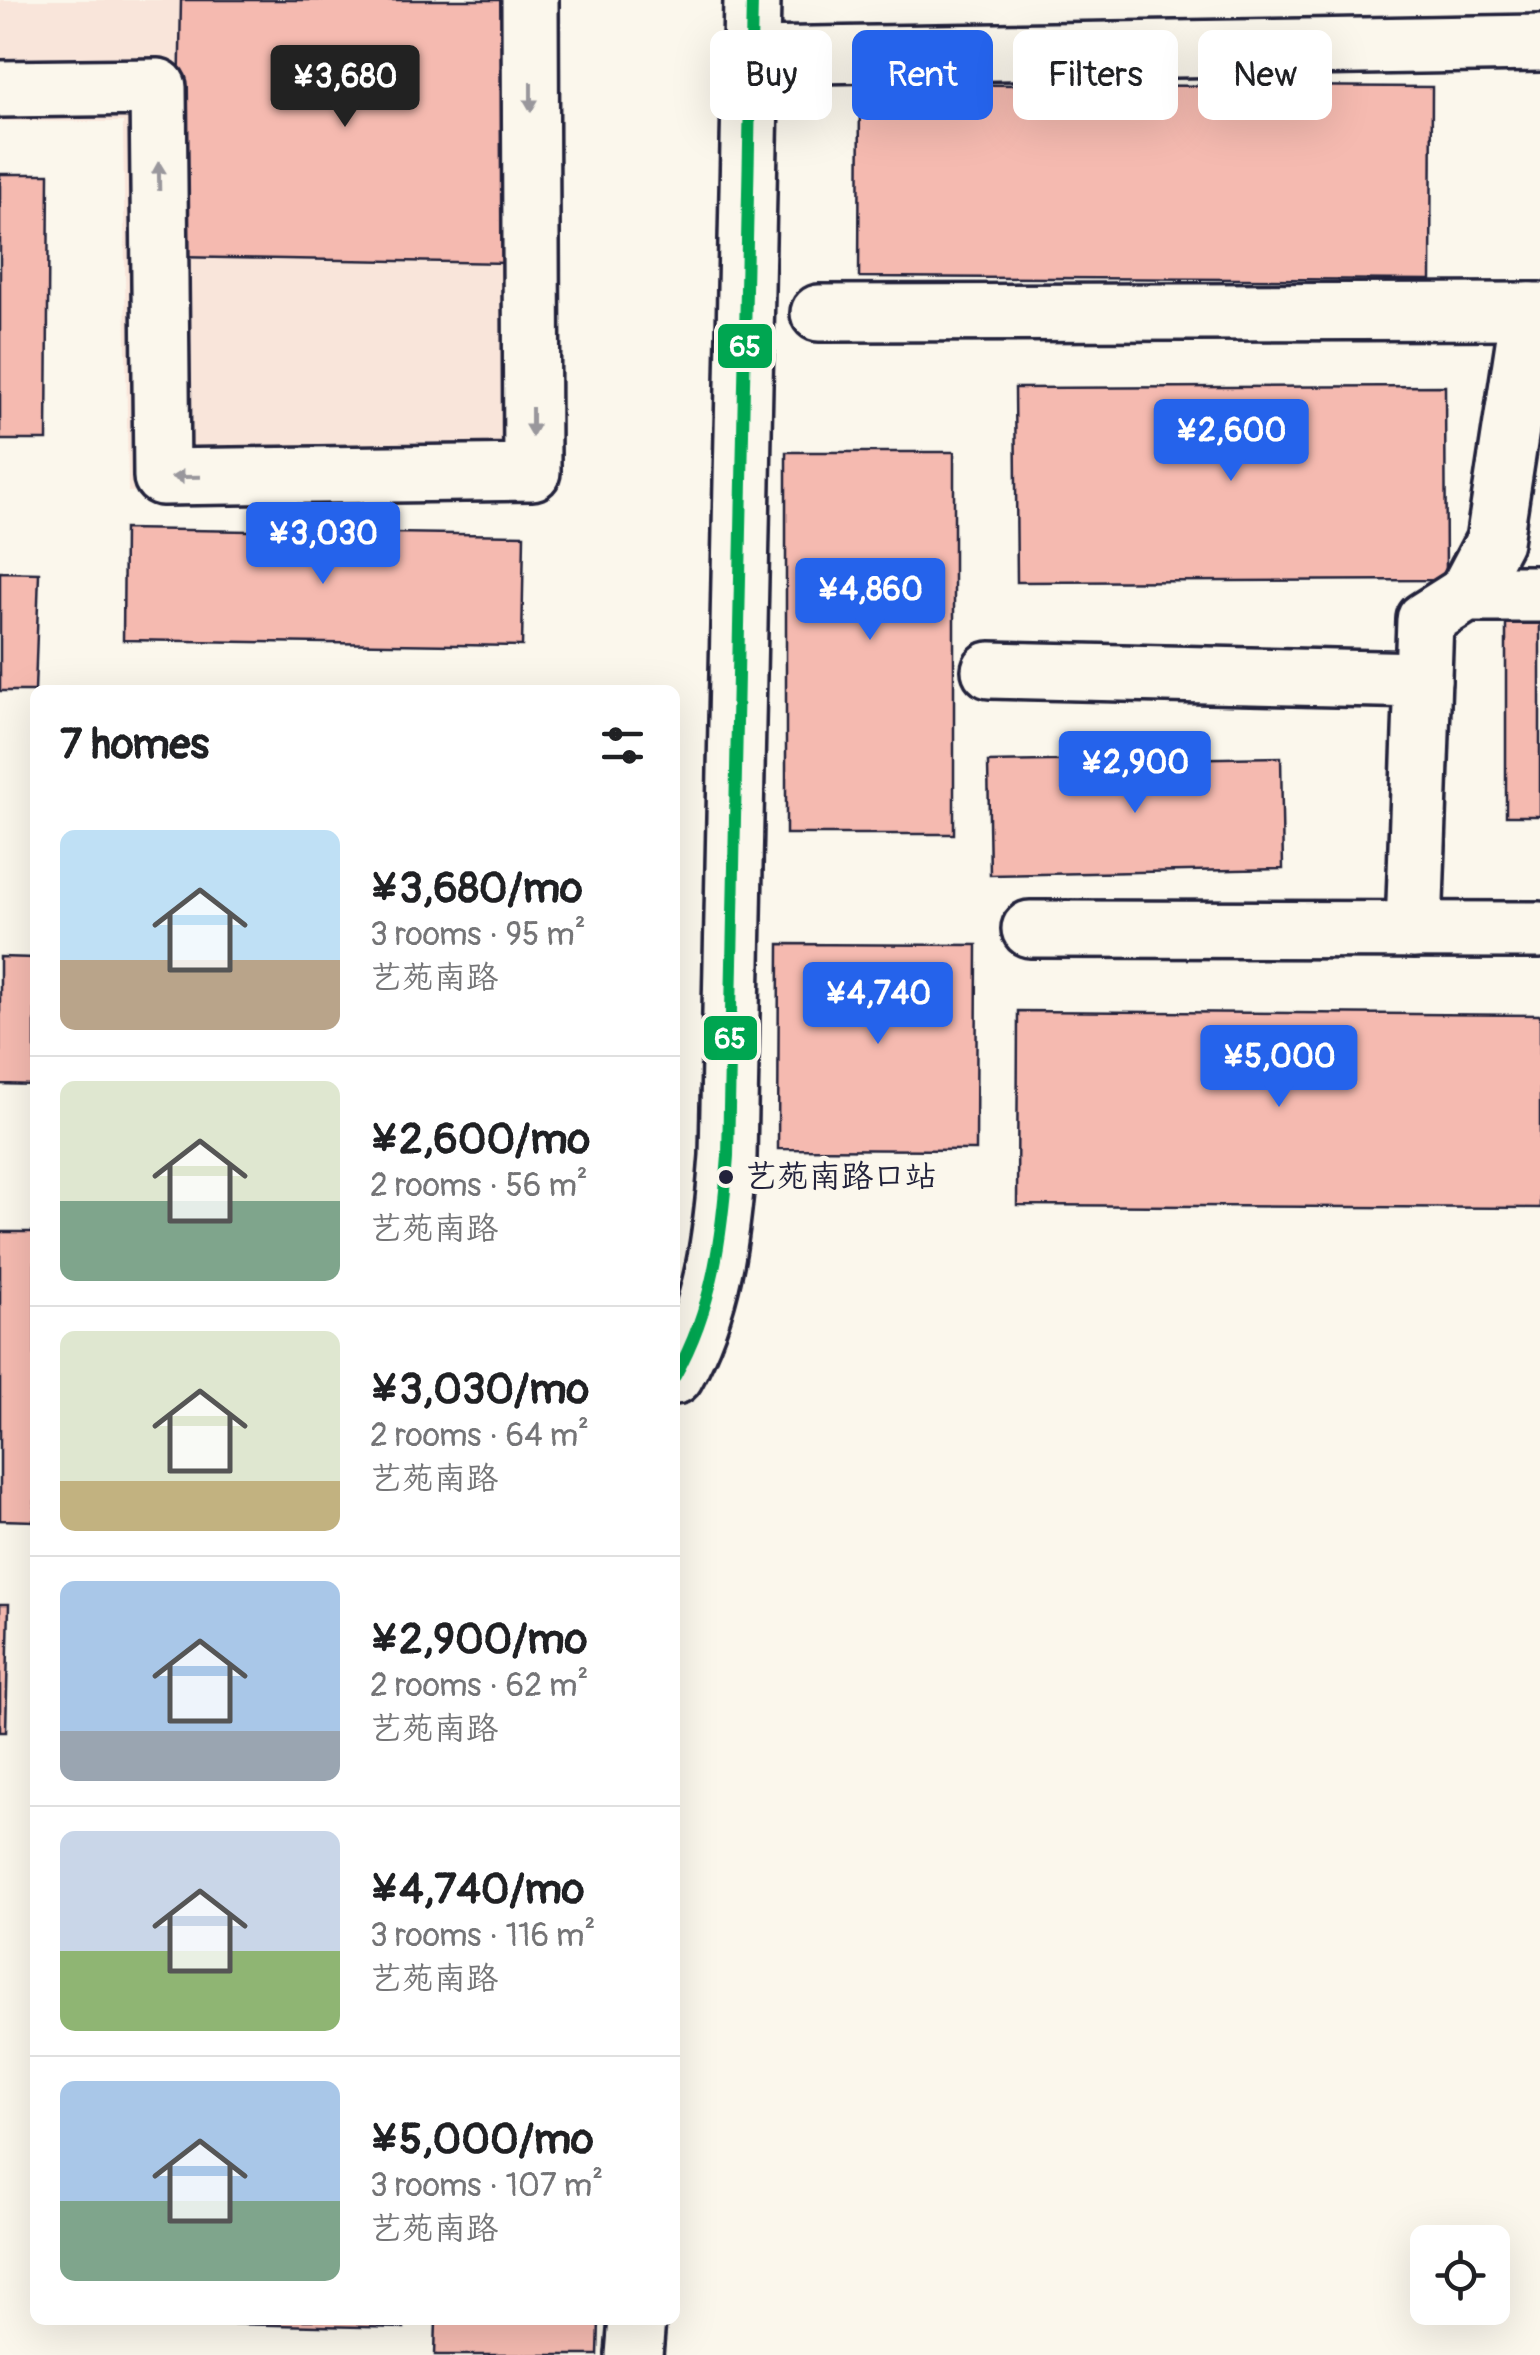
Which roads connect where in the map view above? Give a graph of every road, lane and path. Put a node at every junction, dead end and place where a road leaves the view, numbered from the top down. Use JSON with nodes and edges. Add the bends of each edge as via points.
{"nodes":[{"id":1,"x":530,"y":0,"type":"edge"},
{"id":2,"x":752,"y":0,"type":"edge"},
{"id":3,"x":751,"y":30,"type":"edge"},
{"id":4,"x":1540,"y":43,"type":"edge"},
{"id":5,"x":832,"y":55,"type":"edge"},
{"id":6,"x":0,"y":88,"type":"edge"},
{"id":7,"x":750,"y":120,"type":"edge"},
{"id":8,"x":1535,"y":311,"type":"edge"},
{"id":9,"x":819,"y":313,"type":"dead end"},
{"id":10,"x":1466,"y":594,"type":"junction"},
{"id":11,"x":1540,"y":594,"type":"edge"},
{"id":12,"x":990,"y":670,"type":"dead end"},
{"id":13,"x":1423,"y":680,"type":"junction"},
{"id":14,"x":1030,"y":929,"type":"dead end"},
{"id":15,"x":1414,"y":930,"type":"junction"},
{"id":16,"x":1540,"y":930,"type":"edge"},
{"id":17,"x":680,"y":1367,"type":"edge"},
{"id":18,"x":637,"y":2325,"type":"edge"},
{"id":19,"x":634,"y":2355,"type":"edge"}],
"edges":[{"from":1,"to":6,"type":"street","one_way":true,"via":[[532,472],[162,477],[158,87]]},
{"from":2,"to":3,"type":"street"},
{"from":4,"to":5,"type":"street"},
{"from":7,"to":17,"type":"street","via":[[728,1156],[713,1278],[698,1336]]},
{"from":8,"to":9,"type":"street"},
{"from":8,"to":10,"type":"street","via":[[1494,541]]},
{"from":10,"to":11,"type":"street"},
{"from":10,"to":13,"type":"street","via":[[1425,620]]},
{"from":12,"to":13,"type":"street"},
{"from":13,"to":15,"type":"street"},
{"from":14,"to":15,"type":"street"},
{"from":15,"to":16,"type":"street"},
{"from":18,"to":19,"type":"street"}]}
